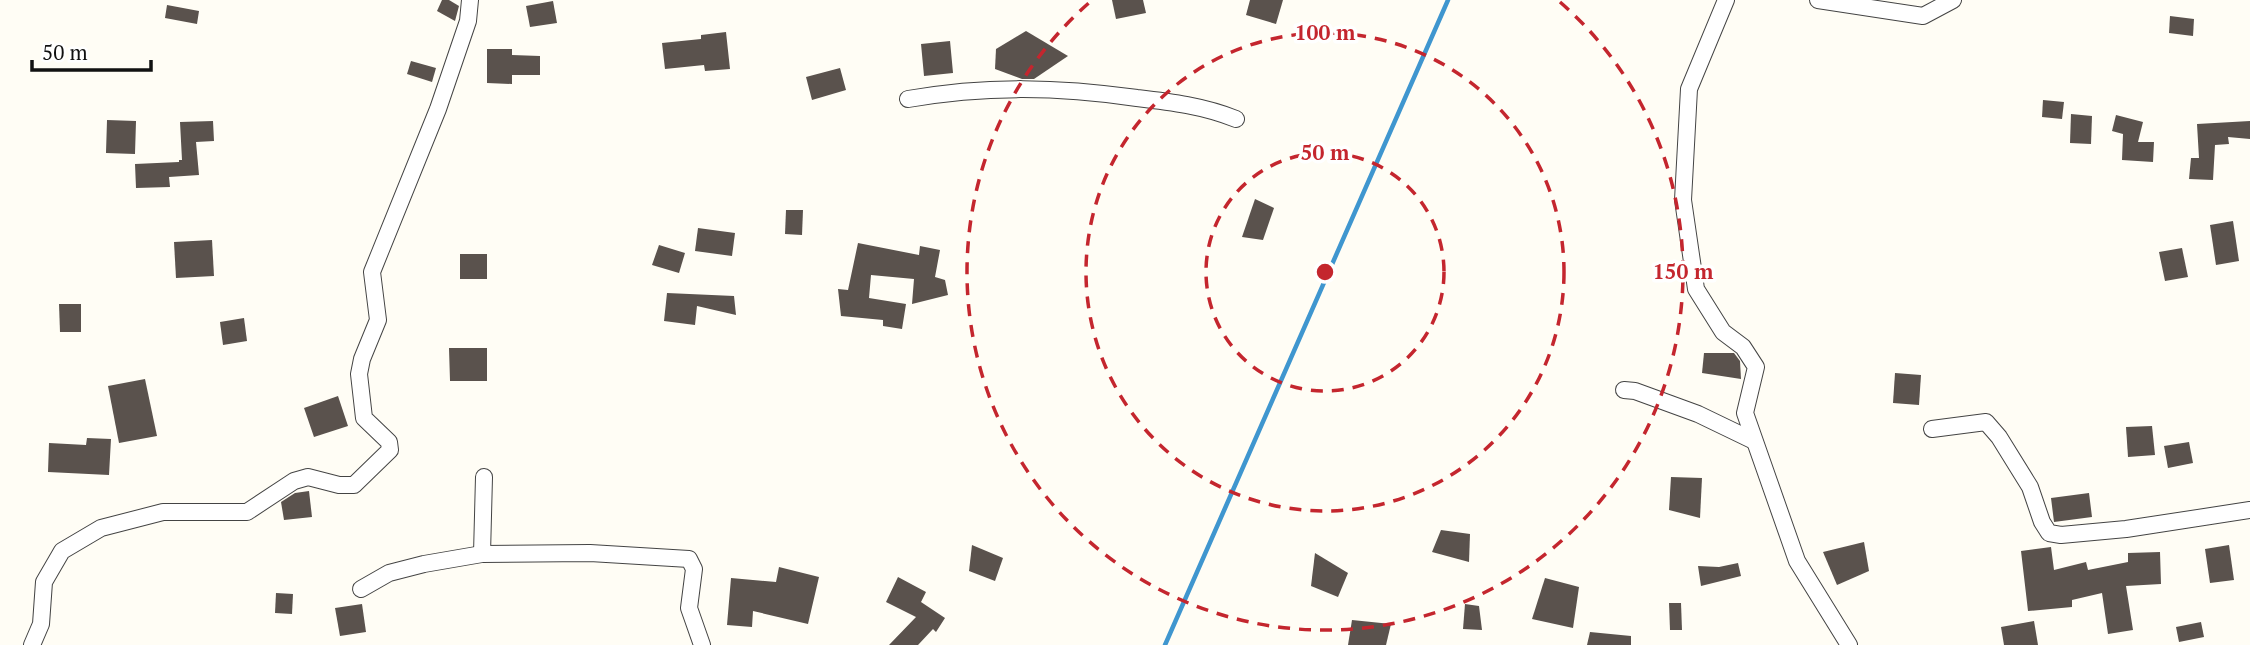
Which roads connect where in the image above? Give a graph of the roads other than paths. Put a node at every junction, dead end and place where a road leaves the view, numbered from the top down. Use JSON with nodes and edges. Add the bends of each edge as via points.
{"nodes":[{"id":1,"x":470,"y":0,"type":"edge"},
{"id":2,"x":1726,"y":0,"type":"edge"},
{"id":3,"x":1818,"y":0,"type":"edge"},
{"id":4,"x":1953,"y":0,"type":"edge"},
{"id":5,"x":908,"y":99,"type":"dead end"},
{"id":6,"x":1236,"y":119,"type":"dead end"},
{"id":7,"x":1624,"y":390,"type":"dead end"},
{"id":8,"x":1932,"y":429,"type":"dead end"},
{"id":9,"x":1754,"y":441,"type":"junction"},
{"id":10,"x":484,"y":477,"type":"dead end"},
{"id":11,"x":2250,"y":510,"type":"edge"},
{"id":12,"x":482,"y":554,"type":"junction"},
{"id":13,"x":361,"y":589,"type":"dead end"},
{"id":14,"x":32,"y":645,"type":"edge"},
{"id":15,"x":702,"y":645,"type":"edge"},
{"id":16,"x":1849,"y":645,"type":"edge"}],
"edges":[{"from":1,"to":14,"type":"street","via":[[468,21],[438,109],[372,272],[378,320],[359,374],[364,418],[389,442],[390,450],[354,485],[307,477],[247,512],[163,512],[101,528],[62,551],[44,582],[41,624]]},
{"from":2,"to":9,"type":"street","via":[[1689,89],[1683,200],[1696,289],[1723,332],[1743,347],[1756,367],[1745,413]]},
{"from":3,"to":4,"type":"street","via":[[1923,16]]},
{"from":5,"to":6,"type":"street","via":[[952,91],[1075,90],[1184,103]]},
{"from":7,"to":9,"type":"street","via":[[1698,414]]},
{"from":8,"to":11,"type":"street","via":[[1986,422],[2031,486],[2049,533],[2126,529]]},
{"from":9,"to":16,"type":"street","via":[[1797,561]]},
{"from":10,"to":12,"type":"street"},
{"from":12,"to":13,"type":"street","via":[[389,573]]},
{"from":12,"to":15,"type":"street","via":[[590,553],[689,559],[694,569],[689,608]]}]}
